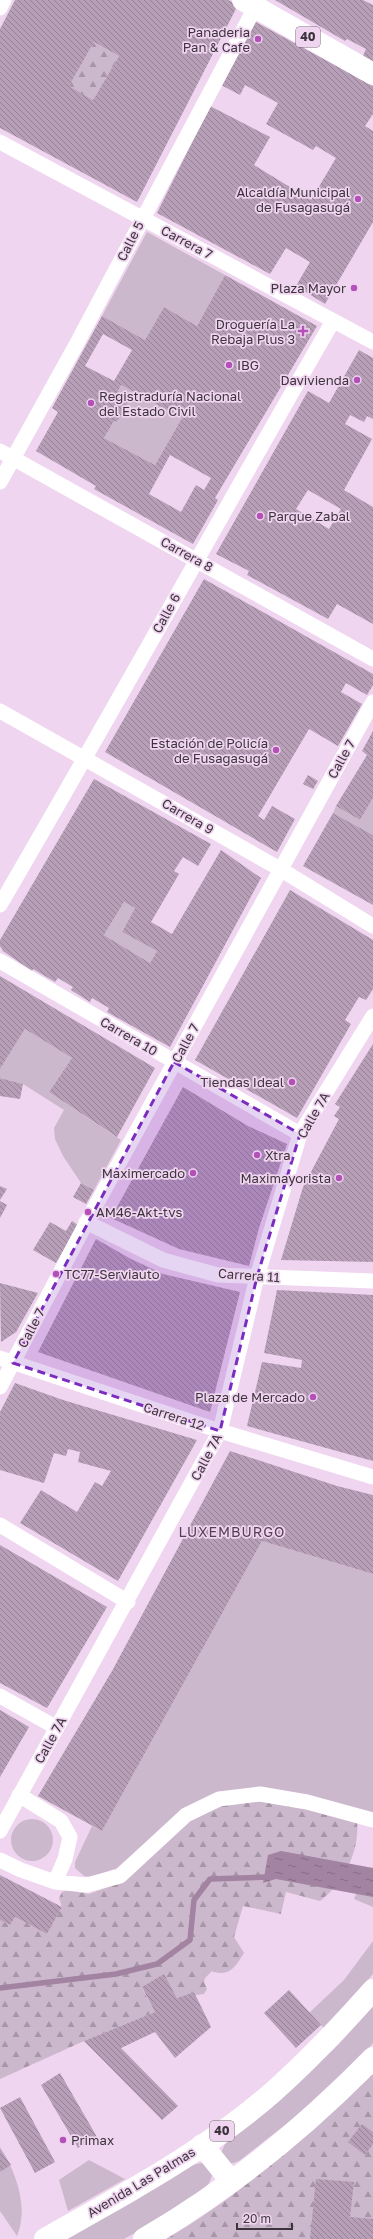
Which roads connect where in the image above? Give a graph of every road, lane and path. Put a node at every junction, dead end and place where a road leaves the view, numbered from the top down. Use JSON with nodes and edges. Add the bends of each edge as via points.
{"nodes":[{"id":1,"x":4,"y":0,"type":"edge"},
{"id":2,"x":253,"y":2,"type":"edge"},
{"id":3,"x":0,"y":8,"type":"edge"},
{"id":4,"x":373,"y":74,"type":"edge"},
{"id":5,"x":0,"y":142,"type":"edge"},
{"id":6,"x":142,"y":218,"type":"junction"},
{"id":7,"x":333,"y":320,"type":"junction"},
{"id":8,"x":373,"y":342,"type":"edge"},
{"id":9,"x":7,"y":454,"type":"edge"},
{"id":10,"x":0,"y":482,"type":"edge"},
{"id":11,"x":196,"y":558,"type":"junction"},
{"id":12,"x":373,"y":659,"type":"edge"},
{"id":13,"x":373,"y":702,"type":"edge"},
{"id":14,"x":0,"y":711,"type":"edge"},
{"id":15,"x":86,"y":758,"type":"junction"},
{"id":16,"x":280,"y":868,"type":"junction"},
{"id":17,"x":0,"y":905,"type":"edge"},
{"id":18,"x":373,"y":926,"type":"edge"},
{"id":19,"x":0,"y":961,"type":"edge"},
{"id":20,"x":373,"y":1016,"type":"edge"},
{"id":21,"x":174,"y":1062,"type":"junction"},
{"id":22,"x":300,"y":1134,"type":"junction"},
{"id":23,"x":86,"y":1222,"type":"junction"},
{"id":24,"x":257,"y":1277,"type":"junction"},
{"id":25,"x":373,"y":1281,"type":"edge"},
{"id":26,"x":6,"y":1360,"type":"edge"},
{"id":27,"x":0,"y":1387,"type":"edge"},
{"id":28,"x":220,"y":1431,"type":"junction"},
{"id":29,"x":373,"y":1477,"type":"edge"},
{"id":30,"x":0,"y":1525,"type":"edge"},
{"id":31,"x":128,"y":1602,"type":"junction"},
{"id":32,"x":0,"y":1696,"type":"edge"},
{"id":33,"x":57,"y":1728,"type":"junction"},
{"id":34,"x":20,"y":1795,"type":"junction"},
{"id":35,"x":373,"y":1820,"type":"edge"},
{"id":36,"x":0,"y":1831,"type":"edge"},
{"id":37,"x":0,"y":1860,"type":"edge"},
{"id":38,"x":55,"y":1882,"type":"junction"},
{"id":39,"x":373,"y":1990,"type":"edge"},
{"id":40,"x":373,"y":2058,"type":"edge"},
{"id":41,"x":202,"y":2145,"type":"junction"},
{"id":42,"x":231,"y":2181,"type":"junction"},
{"id":43,"x":44,"y":2239,"type":"edge"},
{"id":44,"x":144,"y":2239,"type":"edge"}],
"edges":[{"from":1,"to":3,"type":"street"},
{"from":2,"to":4,"type":"main road","number":"40"},
{"from":2,"to":6,"type":"street","name":"Calle 5"},
{"from":5,"to":6,"type":"street","name":"Carrera 7"},
{"from":6,"to":7,"type":"street","name":"Carrera 7"},
{"from":6,"to":9,"type":"street","name":"Calle 5","via":[[76,346]]},
{"from":7,"to":8,"type":"street","name":"Carrera 7"},
{"from":7,"to":11,"type":"street","name":"Calle 6"},
{"from":9,"to":10,"type":"street","name":"Calle 5"},
{"from":9,"to":11,"type":"street","name":"Carrera 8"},
{"from":11,"to":12,"type":"street","name":"Carrera 8"},
{"from":11,"to":15,"type":"street","name":"Calle 6"},
{"from":13,"to":16,"type":"street","name":"Calle 7"},
{"from":14,"to":15,"type":"street","name":"Carrera 9"},
{"from":15,"to":16,"type":"street","name":"Carrera 9"},
{"from":15,"to":17,"type":"street","name":"Calle 6"},
{"from":16,"to":18,"type":"street","name":"Carrera 9"},
{"from":16,"to":21,"type":"street","name":"Calle 7"},
{"from":19,"to":21,"type":"street","name":"Carrera 10"},
{"from":20,"to":22,"type":"street","name":"Calle 7A"},
{"from":21,"to":22,"type":"street","name":"Carrera 10"},
{"from":21,"to":23,"type":"street","name":"Calle 7"},
{"from":22,"to":24,"type":"street","name":"Calle 7A"},
{"from":23,"to":24,"type":"street","name":"Carrera 11","via":[[163,1260],[218,1274]]},
{"from":23,"to":26,"type":"street","name":"Calle 7"},
{"from":24,"to":25,"type":"street","name":"Carrera 11"},
{"from":24,"to":28,"type":"street","name":"Calle 7A"},
{"from":26,"to":27,"type":"street","name":"Calle 7"},
{"from":26,"to":28,"type":"street","name":"Carrera 12"},
{"from":28,"to":29,"type":"street","name":"Carrera 12"},
{"from":28,"to":31,"type":"street","name":"Calle 7A"},
{"from":30,"to":31,"type":"street"},
{"from":31,"to":33,"type":"street","name":"Calle 7A"},
{"from":32,"to":33,"type":"street"},
{"from":33,"to":34,"type":"street","name":"Calle 7A"},
{"from":34,"to":36,"type":"street","name":"Calle 7A"},
{"from":34,"to":38,"type":"street","via":[[61,1821],[70,1837]]},
{"from":35,"to":38,"type":"street","via":[[307,1802],[260,1794],[219,1799],[186,1815],[120,1876],[87,1886]]},
{"from":37,"to":38,"type":"street"},
{"from":39,"to":41,"type":"main road","name":"Avenida Las Palmas","number":"40","via":[[332,2037],[273,2092]]},
{"from":40,"to":42,"type":"main road","via":[[302,2126]]},
{"from":41,"to":42,"type":"main road","number":"40"},
{"from":41,"to":43,"type":"main road","name":"Avenida Las Palmas","number":"40","via":[[128,2192]]},
{"from":42,"to":44,"type":"main road"}]}
